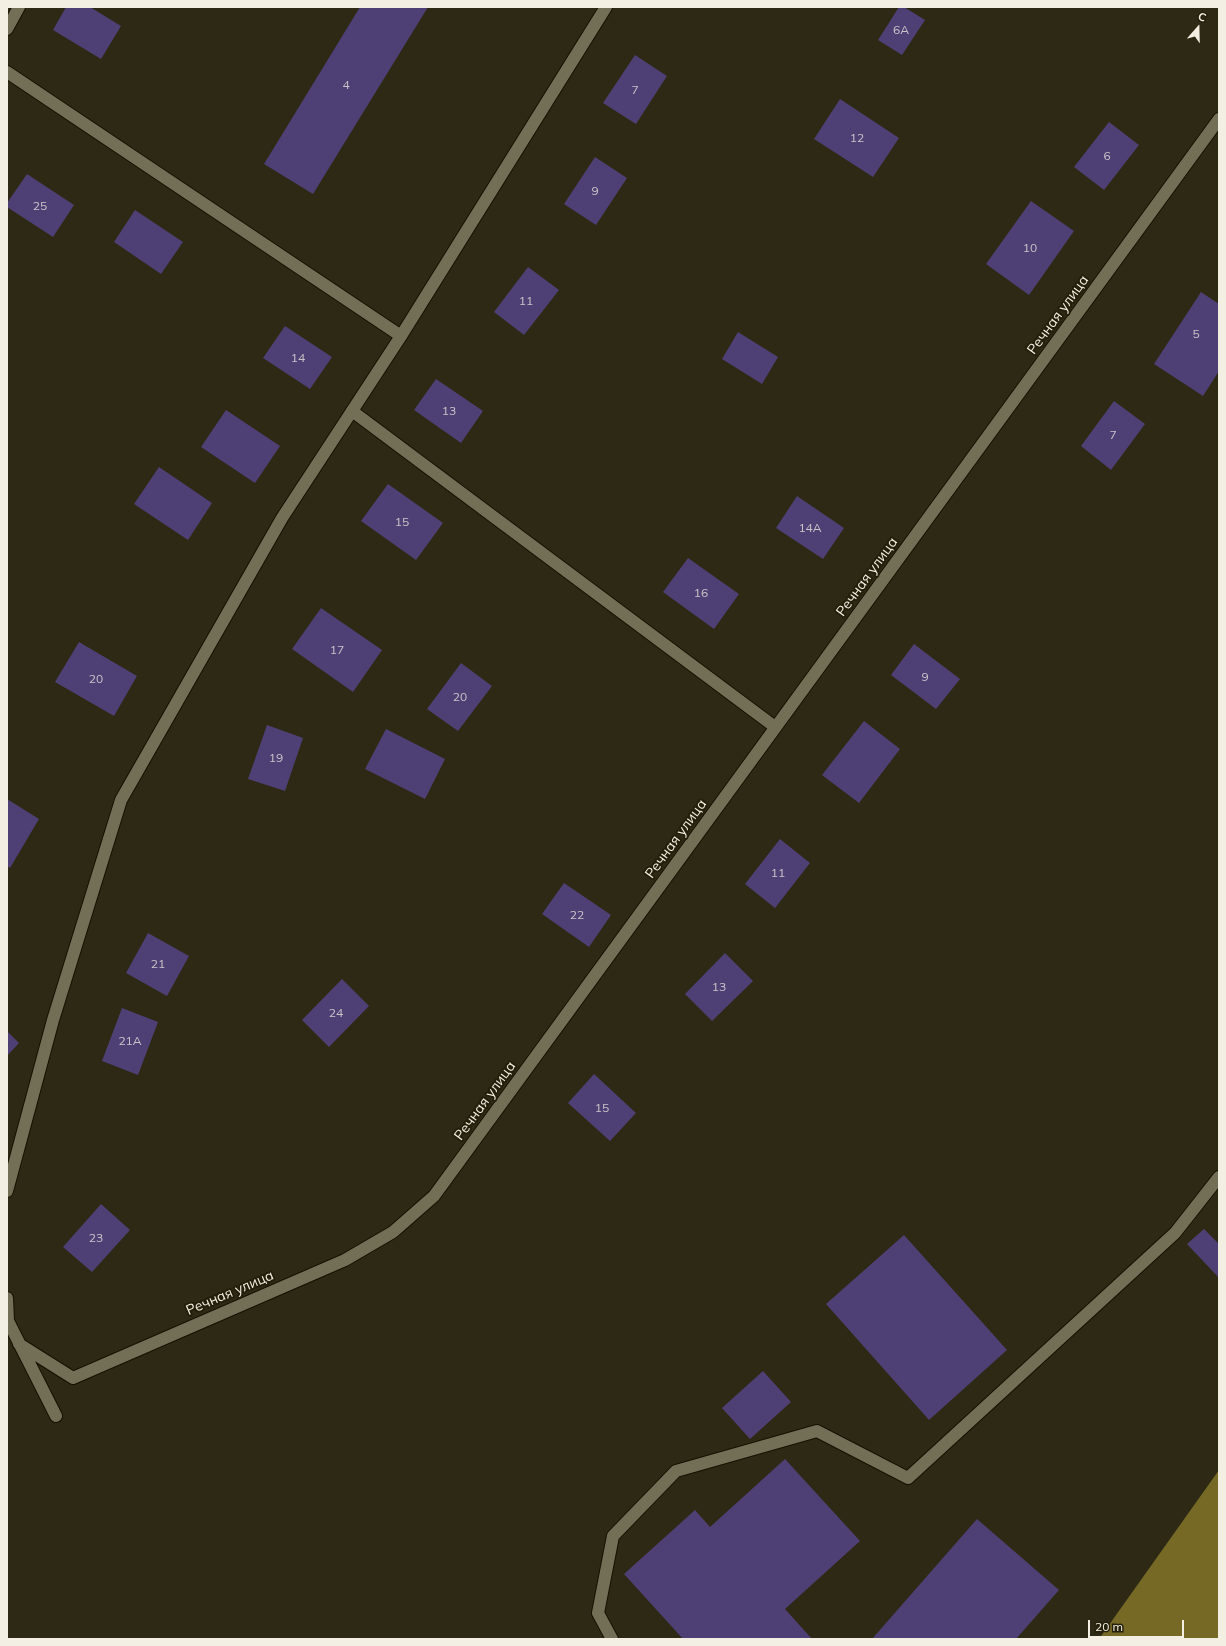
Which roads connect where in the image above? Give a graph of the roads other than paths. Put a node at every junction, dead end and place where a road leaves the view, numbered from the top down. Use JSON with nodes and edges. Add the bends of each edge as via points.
{"nodes":[{"id":1,"x":19,"y":7,"type":"edge"},
{"id":2,"x":606,"y":7,"type":"edge"},
{"id":3,"x":7,"y":30,"type":"edge"},
{"id":4,"x":7,"y":72,"type":"edge"},
{"id":5,"x":1219,"y":119,"type":"edge"},
{"id":6,"x":401,"y":336,"type":"junction"},
{"id":7,"x":352,"y":411,"type":"junction"},
{"id":8,"x":776,"y":728,"type":"junction"},
{"id":9,"x":1219,"y":1177,"type":"edge"},
{"id":10,"x":7,"y":1190,"type":"edge"},
{"id":11,"x":7,"y":1298,"type":"edge"},
{"id":12,"x":19,"y":1344,"type":"junction"},
{"id":13,"x":56,"y":1416,"type":"dead end"},
{"id":14,"x":612,"y":1639,"type":"edge"}],
"edges":[{"from":1,"to":3,"type":"street"},
{"from":2,"to":6,"type":"street"},
{"from":4,"to":6,"type":"street"},
{"from":5,"to":8,"type":"street","name":"Речная улица"},
{"from":6,"to":7,"type":"street"},
{"from":7,"to":8,"type":"street"},
{"from":7,"to":10,"type":"street","via":[[282,518],[121,800],[53,1020]]},
{"from":8,"to":12,"type":"street","name":"Речная улица","via":[[434,1196],[393,1232],[345,1260],[73,1378]]},
{"from":9,"to":14,"type":"street","via":[[1175,1233],[908,1478],[817,1431],[676,1471],[613,1536],[598,1613]]},
{"from":11,"to":12,"type":"street","via":[[8,1321]]},
{"from":12,"to":13,"type":"street"}]}
